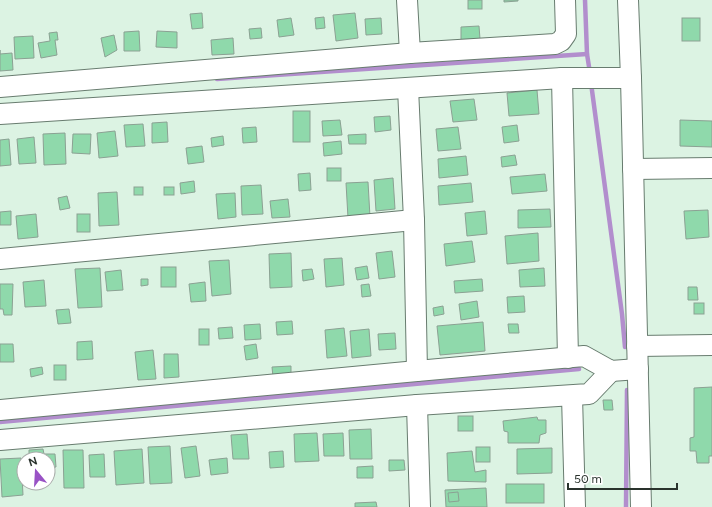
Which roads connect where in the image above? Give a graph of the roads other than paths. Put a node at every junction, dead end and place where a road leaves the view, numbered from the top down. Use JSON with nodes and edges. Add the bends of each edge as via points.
{"nodes":[{"id":1,"x":407,"y":0,"type":"edge"},
{"id":2,"x":564,"y":0,"type":"edge"},
{"id":3,"x":628,"y":0,"type":"edge"},
{"id":4,"x":410,"y":53,"type":"junction"},
{"id":5,"x":569,"y":78,"type":"junction"},
{"id":6,"x":627,"y":78,"type":"junction"},
{"id":7,"x":0,"y":88,"type":"edge"},
{"id":8,"x":408,"y":88,"type":"junction"},
{"id":9,"x":0,"y":114,"type":"edge"},
{"id":10,"x":712,"y":168,"type":"edge"},
{"id":11,"x":633,"y":169,"type":"junction"},
{"id":12,"x":414,"y":220,"type":"junction"},
{"id":13,"x":0,"y":259,"type":"edge"},
{"id":14,"x":712,"y":344,"type":"edge"},
{"id":15,"x":637,"y":346,"type":"junction"},
{"id":16,"x":568,"y":358,"type":"junction"},
{"id":17,"x":638,"y":368,"type":"junction"},
{"id":18,"x":417,"y":370,"type":"junction"},
{"id":19,"x":611,"y":371,"type":"junction"},
{"id":20,"x":572,"y":396,"type":"junction"},
{"id":21,"x":418,"y":405,"type":"junction"},
{"id":22,"x":0,"y":410,"type":"edge"},
{"id":23,"x":0,"y":440,"type":"edge"},
{"id":24,"x":420,"y":507,"type":"edge"},
{"id":25,"x":575,"y":507,"type":"edge"},
{"id":26,"x":642,"y":507,"type":"edge"}],
"edges":[{"from":1,"to":4,"type":"street"},
{"from":2,"to":4,"type":"street","via":[[566,34],[555,44]]},
{"from":3,"to":6,"type":"street"},
{"from":4,"to":7,"type":"street"},
{"from":5,"to":6,"type":"street"},
{"from":5,"to":8,"type":"street"},
{"from":5,"to":16,"type":"street"},
{"from":6,"to":11,"type":"street"},
{"from":8,"to":9,"type":"street"},
{"from":8,"to":12,"type":"street"},
{"from":10,"to":11,"type":"street"},
{"from":11,"to":15,"type":"street"},
{"from":12,"to":13,"type":"street"},
{"from":12,"to":18,"type":"street"},
{"from":14,"to":15,"type":"street"},
{"from":15,"to":17,"type":"street"},
{"from":16,"to":18,"type":"street"},
{"from":16,"to":19,"type":"street","via":[[584,356]]},
{"from":17,"to":19,"type":"street"},
{"from":17,"to":26,"type":"street"},
{"from":18,"to":22,"type":"street"},
{"from":19,"to":20,"type":"street","via":[[589,394]]},
{"from":20,"to":21,"type":"street"},
{"from":20,"to":25,"type":"street"},
{"from":21,"to":23,"type":"street"},
{"from":21,"to":24,"type":"street"}]}
